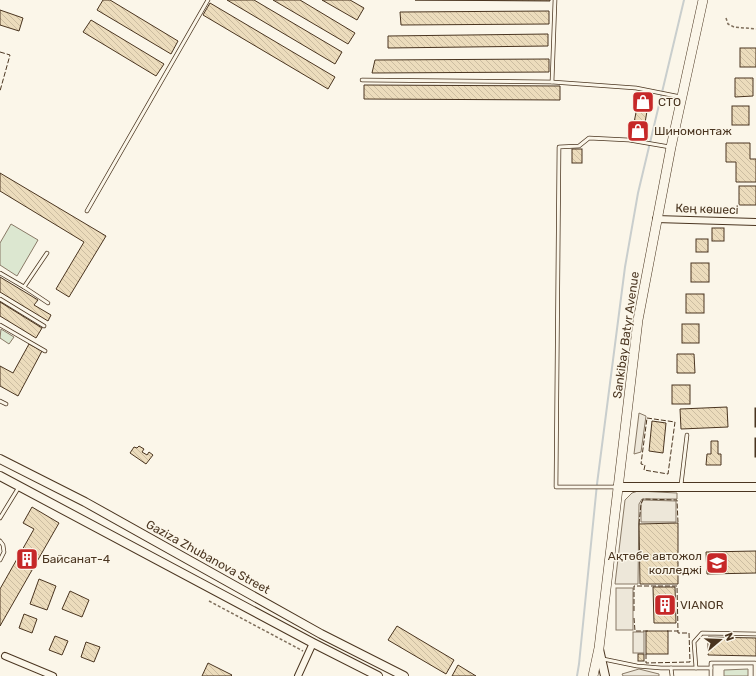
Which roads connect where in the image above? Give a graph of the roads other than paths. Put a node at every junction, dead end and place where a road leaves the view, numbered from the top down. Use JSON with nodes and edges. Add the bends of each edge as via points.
{"nodes":[{"id":1,"x":208,"y":0,"type":"edge"},
{"id":2,"x":555,"y":0,"type":"edge"},
{"id":3,"x":703,"y":0,"type":"edge"},
{"id":4,"x":362,"y":80,"type":"dead end"},
{"id":5,"x":552,"y":82,"type":"junction"},
{"id":6,"x":681,"y":97,"type":"junction"},
{"id":7,"x":671,"y":147,"type":"junction"},
{"id":8,"x":87,"y":211,"type":"dead end"},
{"id":9,"x":656,"y":219,"type":"junction"},
{"id":10,"x":756,"y":222,"type":"edge"},
{"id":11,"x":47,"y":253,"type":"dead end"},
{"id":12,"x":0,"y":273,"type":"edge"},
{"id":13,"x":24,"y":287,"type":"junction"},
{"id":14,"x":0,"y":299,"type":"edge"},
{"id":15,"x":48,"y":303,"type":"dead end"},
{"id":16,"x":0,"y":325,"type":"edge"},
{"id":17,"x":44,"y":326,"type":"dead end"},
{"id":18,"x":44,"y":351,"type":"dead end"},
{"id":19,"x":0,"y":401,"type":"edge"},
{"id":20,"x":6,"y":404,"type":"dead end"},
{"id":21,"x":687,"y":435,"type":"dead end"},
{"id":22,"x":0,"y":459,"type":"edge"},
{"id":23,"x":0,"y":476,"type":"edge"},
{"id":24,"x":20,"y":486,"type":"junction"},
{"id":25,"x":618,"y":487,"type":"junction"},
{"id":26,"x":681,"y":487,"type":"junction"},
{"id":27,"x":756,"y":487,"type":"edge"},
{"id":28,"x":0,"y":518,"type":"edge"},
{"id":29,"x":0,"y":541,"type":"edge"},
{"id":30,"x":1,"y":546,"type":"edge"},
{"id":31,"x":0,"y":560,"type":"edge"},
{"id":32,"x":756,"y":634,"type":"edge"},
{"id":33,"x":313,"y":643,"type":"junction"},
{"id":34,"x":599,"y":648,"type":"junction"},
{"id":35,"x":5,"y":656,"type":"dead end"},
{"id":36,"x":601,"y":658,"type":"junction"},
{"id":37,"x":671,"y":668,"type":"junction"},
{"id":38,"x":696,"y":668,"type":"junction"},
{"id":39,"x":711,"y":668,"type":"junction"},
{"id":40,"x":53,"y":676,"type":"edge"},
{"id":41,"x":298,"y":676,"type":"edge"},
{"id":42,"x":378,"y":676,"type":"edge"},
{"id":43,"x":404,"y":676,"type":"edge"},
{"id":44,"x":593,"y":676,"type":"edge"},
{"id":45,"x":605,"y":676,"type":"edge"},
{"id":46,"x":672,"y":676,"type":"edge"},
{"id":47,"x":711,"y":676,"type":"edge"},
{"id":48,"x":755,"y":676,"type":"edge"}],
"edges":[{"from":1,"to":8,"type":"lane"},
{"from":2,"to":5,"type":"lane"},
{"from":3,"to":6,"type":"main road","name":"Sankibay Batyr Avenue"},
{"from":4,"to":5,"type":"lane"},
{"from":5,"to":6,"type":"lane","via":[[636,88]]},
{"from":6,"to":7,"type":"main road","name":"Sankibay Batyr Avenue"},
{"from":7,"to":9,"type":"main road","name":"Sankibay Batyr Avenue"},
{"from":7,"to":25,"type":"lane","via":[[629,140],[589,138],[579,146],[559,147],[556,487]]},
{"from":9,"to":10,"type":"street","name":"Кең көшесі"},
{"from":9,"to":25,"type":"main road","name":"Sankibay Batyr Avenue","via":[[638,320]]},
{"from":11,"to":13,"type":"lane"},
{"from":12,"to":13,"type":"lane"},
{"from":13,"to":15,"type":"lane"},
{"from":14,"to":17,"type":"lane"},
{"from":16,"to":18,"type":"lane"},
{"from":19,"to":20,"type":"lane"},
{"from":21,"to":26,"type":"lane"},
{"from":22,"to":43,"type":"street","name":"Gaziza Zhubanova Street","via":[[86,502],[321,634]]},
{"from":23,"to":24,"type":"street","name":"Gaziza Zhubanova Street"},
{"from":24,"to":28,"type":"lane"},
{"from":24,"to":33,"type":"street","name":"Gaziza Zhubanova Street"},
{"from":25,"to":26,"type":"street"},
{"from":25,"to":34,"type":"main road","name":"Sankibay Batyr Avenue"},
{"from":26,"to":27,"type":"street"},
{"from":29,"to":30,"type":"lane"},
{"from":30,"to":31,"type":"lane","via":[[4,552]]},
{"from":32,"to":38,"type":"lane","via":[[702,633],[694,642]]},
{"from":33,"to":41,"type":"street"},
{"from":33,"to":42,"type":"street","name":"Gaziza Zhubanova Street"},
{"from":34,"to":36,"type":"street"},
{"from":34,"to":44,"type":"main road","name":"Sankibay Batyr Avenue"},
{"from":35,"to":40,"type":"street"},
{"from":36,"to":37,"type":"lane","via":[[636,666]]},
{"from":36,"to":45,"type":"street"},
{"from":37,"to":38,"type":"lane"},
{"from":37,"to":46,"type":"lane"},
{"from":38,"to":39,"type":"lane"},
{"from":39,"to":47,"type":"lane"},
{"from":39,"to":48,"type":"lane","via":[[711,663],[755,663]]}]}
